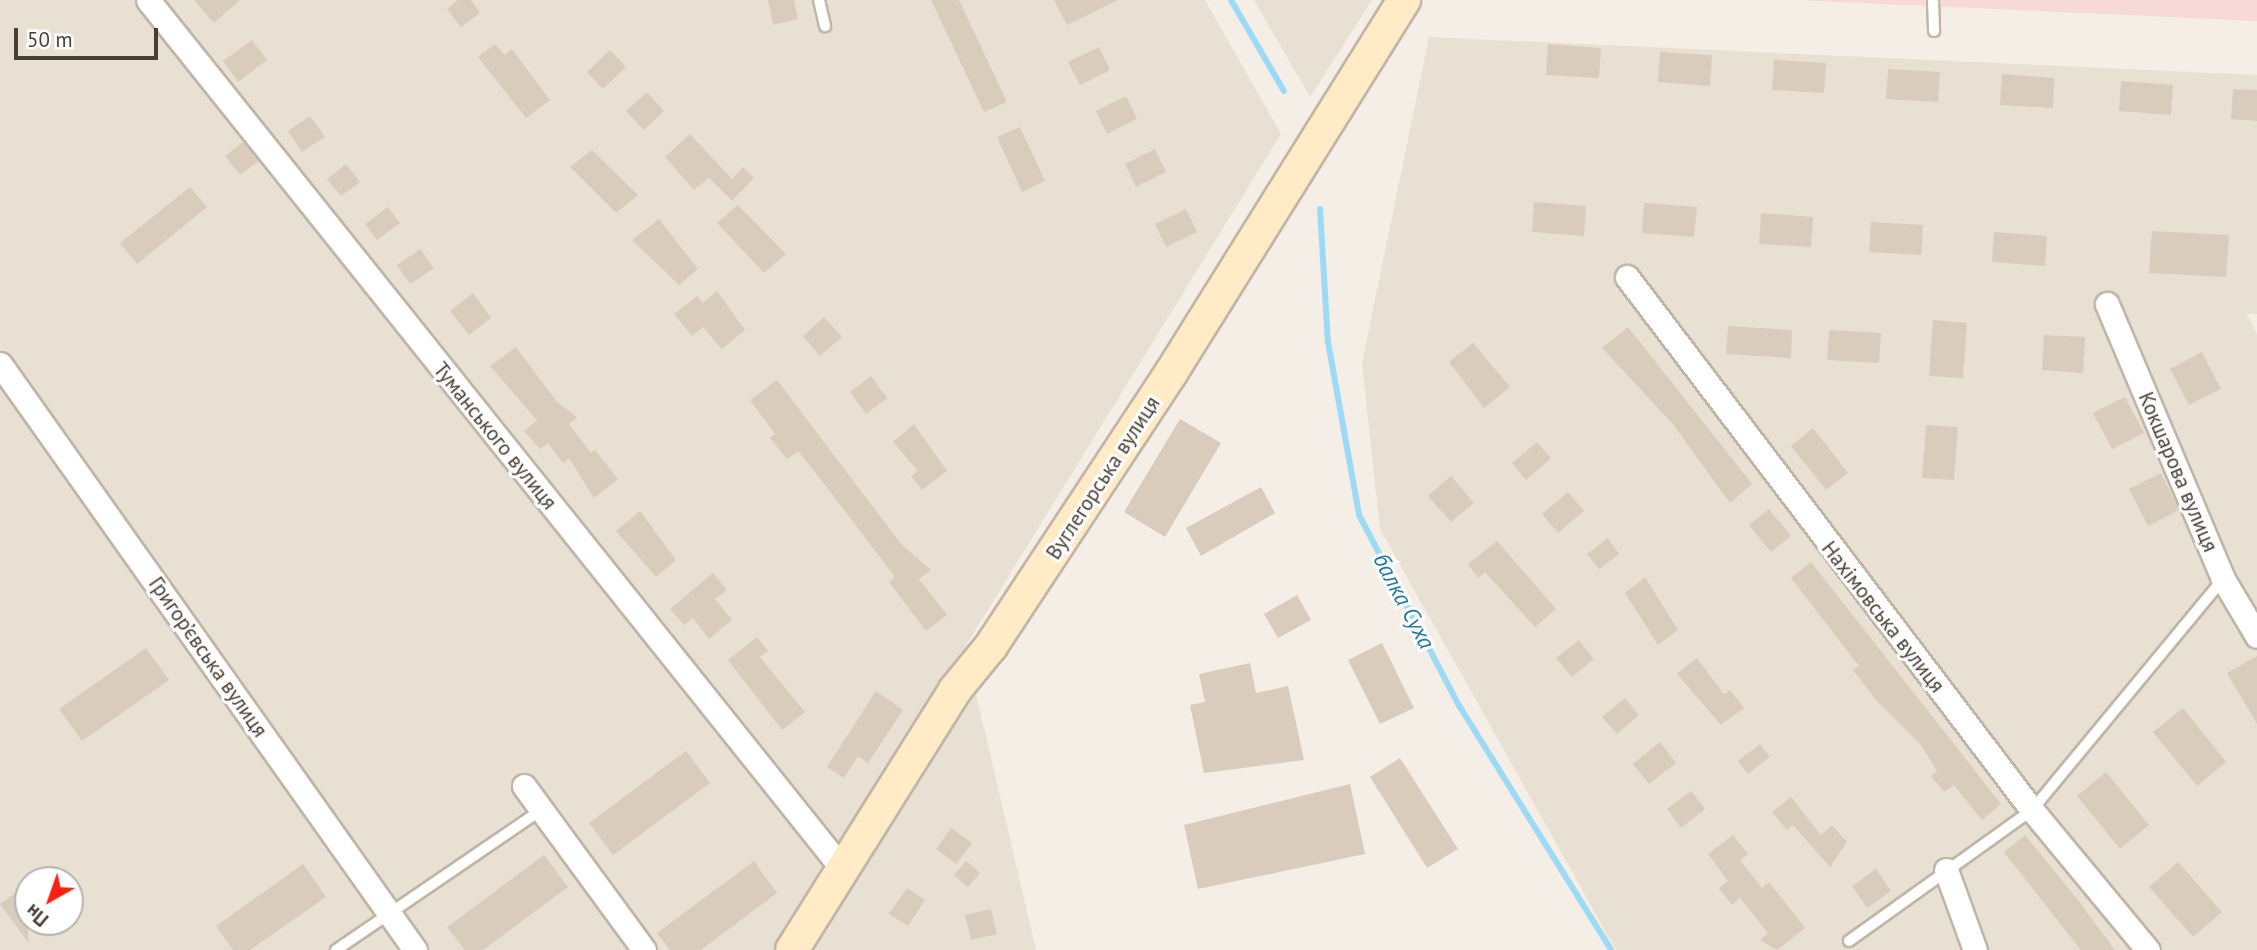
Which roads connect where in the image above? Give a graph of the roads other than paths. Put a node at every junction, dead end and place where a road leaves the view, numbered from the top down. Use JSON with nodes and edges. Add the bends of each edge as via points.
{"nodes":[{"id":1,"x":148,"y":0,"type":"edge"},
{"id":2,"x":819,"y":0,"type":"edge"},
{"id":3,"x":1404,"y":0,"type":"edge"},
{"id":4,"x":1933,"y":0,"type":"edge"},
{"id":5,"x":825,"y":26,"type":"dead end"},
{"id":6,"x":1934,"y":31,"type":"dead end"},
{"id":7,"x":1626,"y":277,"type":"dead end"},
{"id":8,"x":2107,"y":304,"type":"dead end"},
{"id":9,"x":0,"y":364,"type":"edge"},
{"id":10,"x":2223,"y":579,"type":"junction"},
{"id":11,"x":2257,"y":636,"type":"edge"},
{"id":12,"x":524,"y":786,"type":"dead end"},
{"id":13,"x":541,"y":810,"type":"junction"},
{"id":14,"x":2032,"y":810,"type":"junction"},
{"id":15,"x":1946,"y":870,"type":"junction"},
{"id":16,"x":844,"y":871,"type":"junction"},
{"id":17,"x":390,"y":913,"type":"junction"},
{"id":18,"x":1849,"y":941,"type":"dead end"},
{"id":19,"x":336,"y":950,"type":"edge"},
{"id":20,"x":415,"y":950,"type":"edge"},
{"id":21,"x":643,"y":950,"type":"edge"},
{"id":22,"x":792,"y":950,"type":"edge"},
{"id":23,"x":1975,"y":950,"type":"edge"},
{"id":24,"x":2148,"y":950,"type":"edge"}],
"edges":[{"from":1,"to":16,"type":"street","name":"Туманського вулиця"},
{"from":2,"to":5,"type":"lane"},
{"from":3,"to":16,"type":"main road","name":"Вуглегорська вулиця","via":[[1171,373],[991,646],[955,691]]},
{"from":4,"to":6,"type":"lane"},
{"from":7,"to":14,"type":"street","name":"Нахімовська вулиця"},
{"from":8,"to":10,"type":"street","name":"Кокшарова вулиця"},
{"from":9,"to":17,"type":"street","name":"Григор’євська вулиця"},
{"from":10,"to":11,"type":"street","name":"Кокшарова вулиця"},
{"from":10,"to":14,"type":"lane"},
{"from":12,"to":13,"type":"street"},
{"from":13,"to":17,"type":"lane"},
{"from":13,"to":21,"type":"street"},
{"from":14,"to":15,"type":"lane"},
{"from":14,"to":24,"type":"street","name":"Нахімовська вулиця"},
{"from":15,"to":18,"type":"lane"},
{"from":15,"to":23,"type":"street"},
{"from":16,"to":22,"type":"main road","name":"Вуглегорська вулиця"},
{"from":17,"to":19,"type":"lane"},
{"from":17,"to":20,"type":"street","name":"Григор’євська вулиця"}]}
